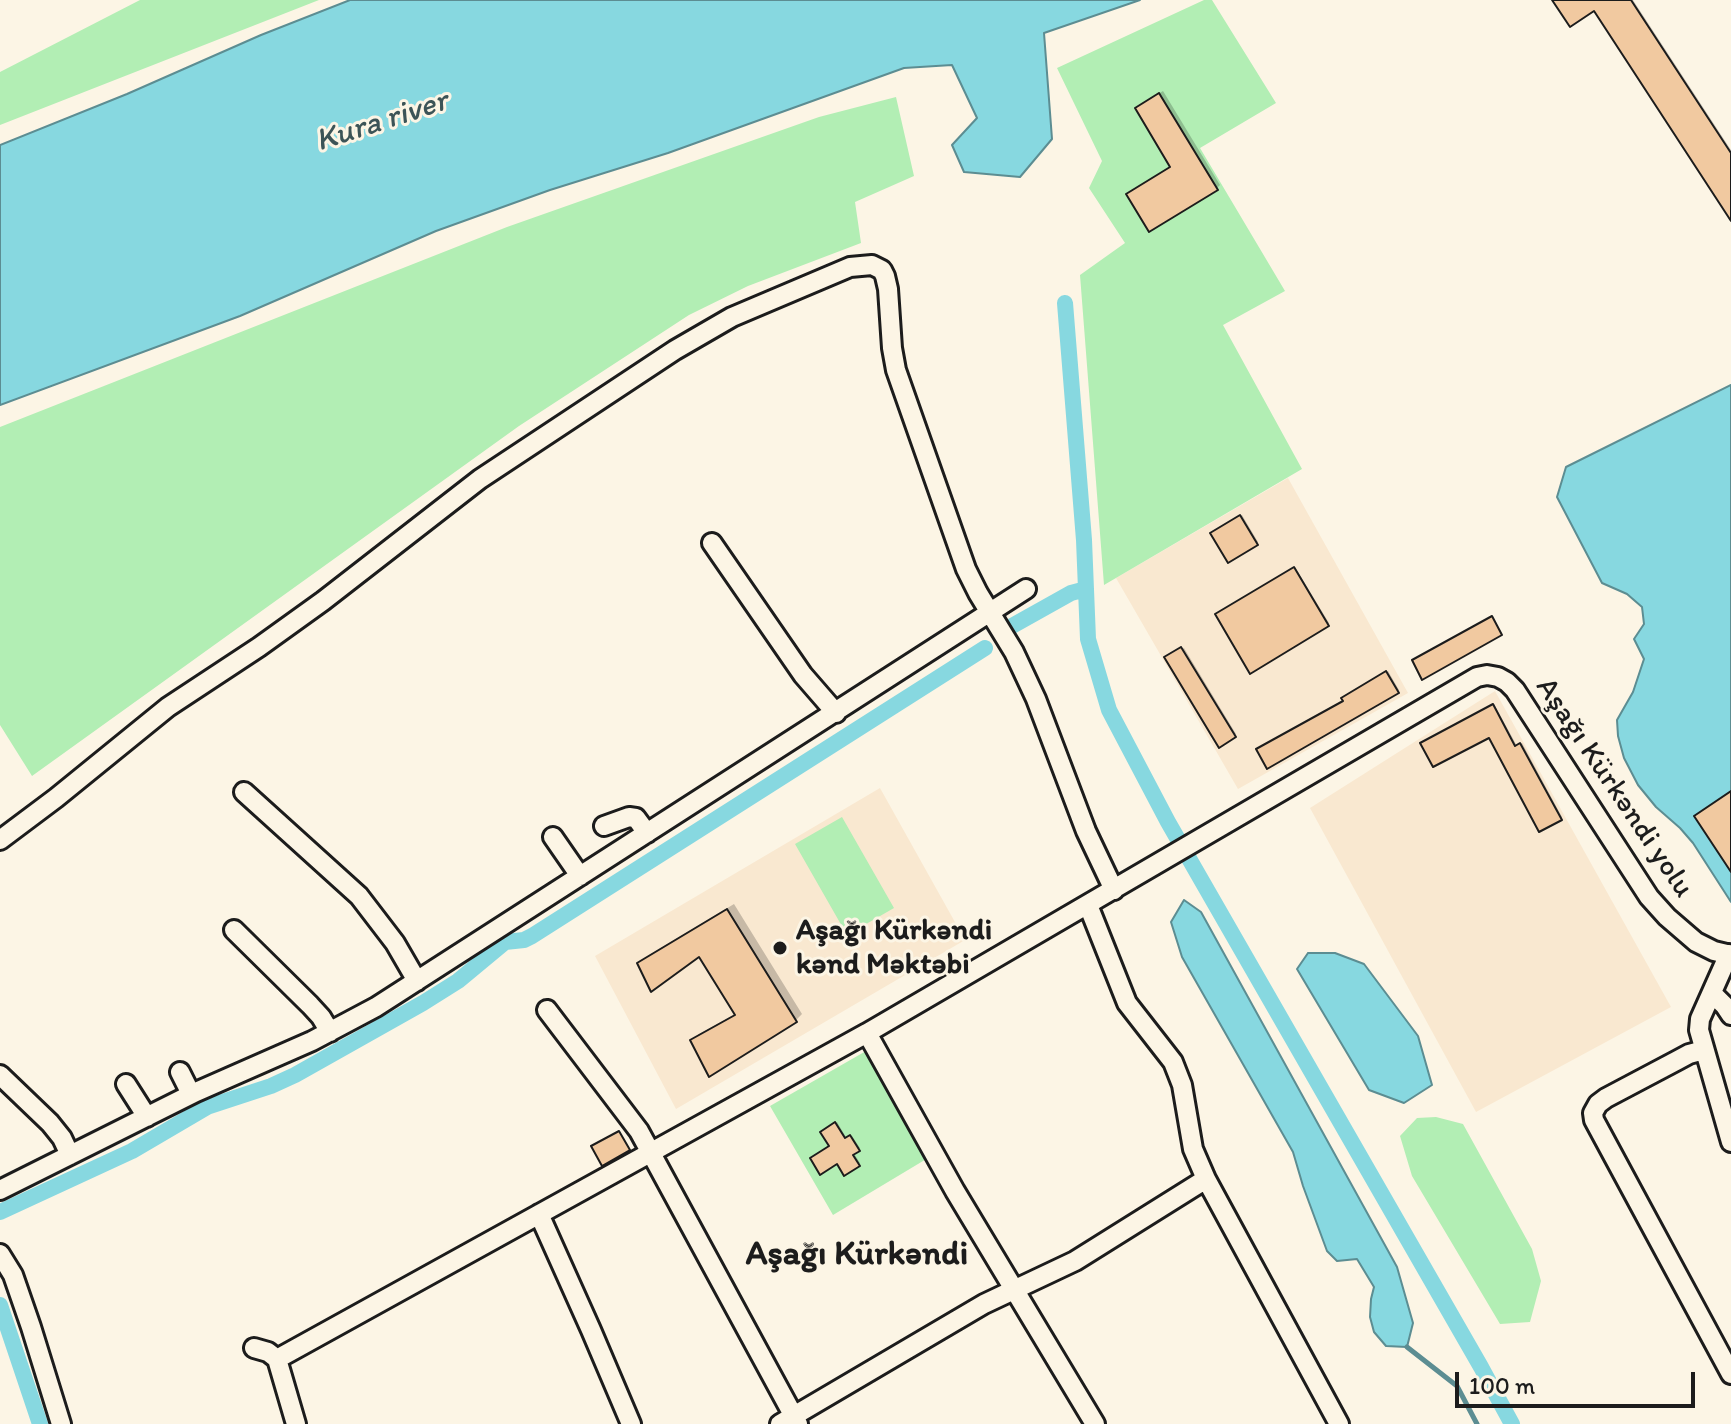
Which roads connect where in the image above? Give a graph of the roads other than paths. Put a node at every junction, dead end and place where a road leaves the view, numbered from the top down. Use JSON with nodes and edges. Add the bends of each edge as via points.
{"nodes":[{"id":1,"x":712,"y":543,"type":"dead end"},
{"id":2,"x":1026,"y":589,"type":"dead end"},
{"id":3,"x":990,"y":612,"type":"junction"},
{"id":4,"x":836,"y":713,"type":"junction"},
{"id":5,"x":244,"y":792,"type":"dead end"},
{"id":6,"x":604,"y":826,"type":"dead end"},
{"id":7,"x":647,"y":833,"type":"junction"},
{"id":8,"x":553,"y":837,"type":"dead end"},
{"id":9,"x":0,"y":840,"type":"edge"},
{"id":10,"x":580,"y":876,"type":"junction"},
{"id":11,"x":1114,"y":890,"type":"junction"},
{"id":12,"x":1088,"y":905,"type":"junction"},
{"id":13,"x":234,"y":930,"type":"dead end"},
{"id":14,"x":1730,"y":954,"type":"edge"},
{"id":15,"x":417,"y":981,"type":"junction"},
{"id":16,"x":1712,"y":993,"type":"junction"},
{"id":17,"x":547,"y":1010,"type":"dead end"},
{"id":18,"x":1731,"y":1015,"type":"edge"},
{"id":19,"x":330,"y":1032,"type":"junction"},
{"id":20,"x":867,"y":1033,"type":"junction"},
{"id":21,"x":1704,"y":1050,"type":"junction"},
{"id":22,"x":180,"y":1072,"type":"dead end"},
{"id":23,"x":0,"y":1075,"type":"edge"},
{"id":24,"x":126,"y":1084,"type":"dead end"},
{"id":25,"x":191,"y":1094,"type":"junction"},
{"id":26,"x":147,"y":1117,"type":"junction"},
{"id":27,"x":1731,"y":1142,"type":"edge"},
{"id":28,"x":652,"y":1153,"type":"junction"},
{"id":29,"x":70,"y":1155,"type":"junction"},
{"id":30,"x":1206,"y":1179,"type":"junction"},
{"id":31,"x":0,"y":1190,"type":"edge"},
{"id":32,"x":539,"y":1214,"type":"junction"},
{"id":33,"x":0,"y":1254,"type":"edge"},
{"id":34,"x":1014,"y":1289,"type":"junction"},
{"id":35,"x":254,"y":1348,"type":"dead end"},
{"id":36,"x":277,"y":1359,"type":"junction"},
{"id":37,"x":1731,"y":1374,"type":"edge"},
{"id":38,"x":791,"y":1421,"type":"edge"},
{"id":39,"x":61,"y":1424,"type":"edge"},
{"id":40,"x":296,"y":1424,"type":"edge"},
{"id":41,"x":631,"y":1424,"type":"edge"},
{"id":42,"x":1095,"y":1424,"type":"edge"},
{"id":43,"x":1339,"y":1424,"type":"edge"}],
"edges":[{"from":1,"to":4,"type":"street","via":[[803,675]]},
{"from":2,"to":3,"type":"street"},
{"from":3,"to":4,"type":"street"},
{"from":3,"to":9,"type":"street","via":[[966,569],[896,370],[885,276],[878,267],[860,264],[732,317],[480,479],[323,601],[168,707]]},
{"from":3,"to":11,"type":"street","via":[[1036,699]]},
{"from":4,"to":7,"type":"street"},
{"from":5,"to":15,"type":"street","via":[[359,896]]},
{"from":6,"to":7,"type":"street","via":[[636,818]]},
{"from":7,"to":10,"type":"street"},
{"from":8,"to":10,"type":"street"},
{"from":10,"to":15,"type":"street"},
{"from":11,"to":12,"type":"street","name":"Aşağı Kürkəndi yolu"},
{"from":11,"to":14,"type":"street","name":"Aşağı Kürkəndi yolu","via":[[1487,675],[1515,690],[1649,897],[1696,942]]},
{"from":12,"to":20,"type":"street","name":"Aşağı Kürkəndi yolu"},
{"from":12,"to":30,"type":"street","via":[[1127,1003],[1173,1062],[1193,1149]]},
{"from":13,"to":19,"type":"street"},
{"from":14,"to":16,"type":"street"},
{"from":15,"to":19,"type":"street"},
{"from":16,"to":18,"type":"street"},
{"from":16,"to":21,"type":"street","via":[[1700,1019]]},
{"from":17,"to":28,"type":"street"},
{"from":19,"to":25,"type":"street"},
{"from":20,"to":28,"type":"street","name":"Aşağı Kürkəndi yolu"},
{"from":20,"to":34,"type":"street"},
{"from":21,"to":27,"type":"street"},
{"from":21,"to":37,"type":"street","via":[[1606,1098],[1593,1113]]},
{"from":22,"to":25,"type":"street"},
{"from":23,"to":29,"type":"street","via":[[50,1123]]},
{"from":24,"to":26,"type":"street"},
{"from":25,"to":26,"type":"street"},
{"from":26,"to":29,"type":"street"},
{"from":28,"to":32,"type":"street","name":"Aşağı Kürkəndi yolu"},
{"from":28,"to":38,"type":"street"},
{"from":29,"to":31,"type":"street"},
{"from":30,"to":34,"type":"street","via":[[1075,1261]]},
{"from":30,"to":43,"type":"street"},
{"from":32,"to":36,"type":"street","name":"Aşağı Kürkəndi yolu"},
{"from":32,"to":41,"type":"street"},
{"from":33,"to":39,"type":"street","via":[[13,1275]]},
{"from":34,"to":38,"type":"street"},
{"from":34,"to":42,"type":"street"},
{"from":35,"to":36,"type":"street"},
{"from":36,"to":40,"type":"street"}]}
